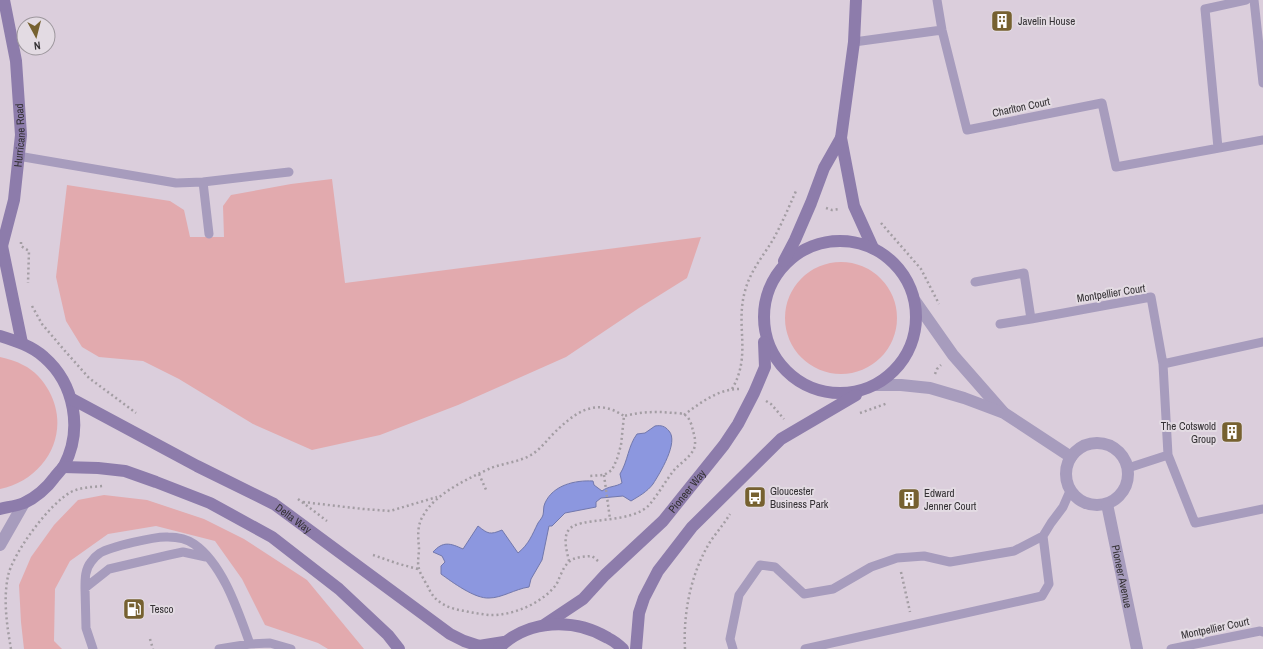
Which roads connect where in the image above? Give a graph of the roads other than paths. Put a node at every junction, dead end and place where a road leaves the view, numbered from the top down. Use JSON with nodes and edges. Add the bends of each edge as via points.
{"nodes":[{"id":1,"x":6,"y":0,"type":"edge"},
{"id":2,"x":856,"y":0,"type":"edge"},
{"id":3,"x":937,"y":0,"type":"edge"},
{"id":4,"x":1246,"y":0,"type":"edge"},
{"id":5,"x":1254,"y":0,"type":"edge"},
{"id":6,"x":942,"y":30,"type":"junction"},
{"id":7,"x":854,"y":42,"type":"junction"},
{"id":8,"x":1263,"y":83,"type":"edge"},
{"id":9,"x":841,"y":138,"type":"junction"},
{"id":10,"x":1263,"y":140,"type":"edge"},
{"id":11,"x":1218,"y":148,"type":"junction"},
{"id":12,"x":18,"y":156,"type":"junction"},
{"id":13,"x":289,"y":172,"type":"dead end"},
{"id":14,"x":203,"y":182,"type":"junction"},
{"id":15,"x":209,"y":234,"type":"dead end"},
{"id":16,"x":1,"y":248,"type":"edge"},
{"id":17,"x":873,"y":248,"type":"junction"},
{"id":18,"x":779,"y":270,"type":"junction"},
{"id":19,"x":975,"y":282,"type":"dead end"},
{"id":20,"x":915,"y":301,"type":"junction"},
{"id":21,"x":763,"y":318,"type":"junction"},
{"id":22,"x":1031,"y":319,"type":"junction"},
{"id":23,"x":1000,"y":324,"type":"dead end"},
{"id":24,"x":0,"y":336,"type":"edge"},
{"id":25,"x":1263,"y":342,"type":"edge"},
{"id":26,"x":22,"y":343,"type":"junction"},
{"id":27,"x":1163,"y":364,"type":"junction"},
{"id":28,"x":877,"y":385,"type":"junction"},
{"id":29,"x":862,"y":391,"type":"junction"},
{"id":30,"x":72,"y":400,"type":"junction"},
{"id":31,"x":1004,"y":413,"type":"junction"},
{"id":32,"x":1168,"y":455,"type":"junction"},
{"id":33,"x":1070,"y":457,"type":"junction"},
{"id":34,"x":63,"y":467,"type":"junction"},
{"id":35,"x":1128,"y":468,"type":"junction"},
{"id":36,"x":1070,"y":491,"type":"junction"},
{"id":37,"x":24,"y":503,"type":"junction"},
{"id":38,"x":1107,"y":504,"type":"junction"},
{"id":39,"x":0,"y":509,"type":"edge"},
{"id":40,"x":1263,"y":509,"type":"edge"},
{"id":41,"x":1043,"y":536,"type":"junction"},
{"id":42,"x":0,"y":545,"type":"edge"},
{"id":43,"x":209,"y":557,"type":"junction"},
{"id":44,"x":85,"y":588,"type":"junction"},
{"id":45,"x":544,"y":625,"type":"junction"},
{"id":46,"x":1263,"y":632,"type":"edge"},
{"id":47,"x":250,"y":644,"type":"junction"},
{"id":48,"x":501,"y":646,"type":"edge"},
{"id":49,"x":93,"y":649,"type":"edge"},
{"id":50,"x":219,"y":649,"type":"edge"},
{"id":51,"x":291,"y":649,"type":"edge"},
{"id":52,"x":399,"y":649,"type":"edge"},
{"id":53,"x":623,"y":649,"type":"edge"},
{"id":54,"x":636,"y":649,"type":"edge"},
{"id":55,"x":734,"y":649,"type":"edge"},
{"id":56,"x":805,"y":649,"type":"edge"},
{"id":57,"x":1137,"y":649,"type":"edge"},
{"id":58,"x":1171,"y":649,"type":"edge"}],
"edges":[{"from":1,"to":12,"type":"street","name":"Hurricane Road","via":[[16,62],[20,135]]},
{"from":2,"to":7,"type":"street"},
{"from":3,"to":6,"type":"lane"},
{"from":4,"to":11,"type":"lane","via":[[1205,9]]},
{"from":5,"to":8,"type":"lane"},
{"from":6,"to":7,"type":"lane"},
{"from":6,"to":11,"type":"lane","name":"Charlton Court","via":[[967,130],[1102,102],[1116,167]]},
{"from":7,"to":9,"type":"street"},
{"from":9,"to":17,"type":"street","via":[[854,206]]},
{"from":9,"to":18,"type":"street","via":[[824,168],[795,240]]},
{"from":10,"to":11,"type":"lane","name":"Charlton Court"},
{"from":12,"to":14,"type":"lane","via":[[176,183]]},
{"from":12,"to":16,"type":"street","name":"Hurricane Road","via":[[14,200]]},
{"from":13,"to":14,"type":"lane"},
{"from":14,"to":15,"type":"lane"},
{"from":16,"to":26,"type":"street","name":"Hurricane Road"},
{"from":17,"to":18,"type":"street","via":[[853,241],[832,241],[812,246],[794,256]]},
{"from":17,"to":20,"type":"street","via":[[888,257],[900,269]]},
{"from":18,"to":21,"type":"street","via":[[770,285]]},
{"from":19,"to":22,"type":"lane","via":[[1024,273]]},
{"from":20,"to":28,"type":"street","via":[[916,325],[910,349],[896,369]]},
{"from":20,"to":31,"type":"street","via":[[953,355]]},
{"from":21,"to":29,"type":"street","via":[[765,336],[771,352],[781,367],[794,379],[810,388],[827,393]]},
{"from":21,"to":45,"type":"street","name":"Pioneer Way","via":[[765,367],[738,424],[724,445],[663,521],[583,599]]},
{"from":22,"to":23,"type":"lane","name":"Montpellier Court"},
{"from":22,"to":27,"type":"lane","name":"Montpellier Court","via":[[1151,297]]},
{"from":24,"to":26,"type":"street"},
{"from":25,"to":27,"type":"lane"},
{"from":26,"to":30,"type":"street","via":[[44,356],[61,376]]},
{"from":27,"to":32,"type":"lane","name":"Montpellier Court"},
{"from":28,"to":29,"type":"street"},
{"from":28,"to":31,"type":"street","via":[[930,388]]},
{"from":29,"to":54,"type":"street","via":[[781,439],[692,527],[658,571],[644,598],[639,613]]},
{"from":30,"to":34,"type":"street","via":[[75,422],[72,445]]},
{"from":30,"to":48,"type":"street","name":"Delta Way","via":[[274,504],[450,634],[464,642],[479,646]]},
{"from":31,"to":33,"type":"street"},
{"from":32,"to":35,"type":"lane"},
{"from":32,"to":40,"type":"lane","name":"Montpellier Court","via":[[1195,523]]},
{"from":33,"to":35,"type":"street","via":[[1084,445],[1103,443],[1120,452]]},
{"from":33,"to":36,"type":"street","via":[[1065,474]]},
{"from":34,"to":37,"type":"street","via":[[47,488]]},
{"from":34,"to":52,"type":"street","via":[[125,472],[210,503],[272,537],[339,589],[388,635]]},
{"from":35,"to":38,"type":"street","via":[[1124,490]]},
{"from":36,"to":38,"type":"street","via":[[1087,503]]},
{"from":36,"to":41,"type":"lane","via":[[1063,508]]},
{"from":37,"to":39,"type":"street"},
{"from":37,"to":42,"type":"street"},
{"from":38,"to":57,"type":"street","name":"Pioneer Avenue"},
{"from":41,"to":55,"type":"lane","via":[[1014,552],[950,562],[924,556],[898,558],[871,567],[833,589],[804,594],[775,567],[760,565],[739,595],[730,639]]},
{"from":41,"to":56,"type":"lane","via":[[1049,584],[1042,596]]},
{"from":43,"to":44,"type":"lane","via":[[183,552],[109,569]]},
{"from":43,"to":44,"type":"lane","via":[[193,544],[168,536],[114,548],[100,553],[90,562],[86,572]]},
{"from":43,"to":47,"type":"lane","via":[[232,598]]},
{"from":44,"to":49,"type":"lane","via":[[86,628]]},
{"from":45,"to":48,"type":"street","via":[[523,631]]},
{"from":45,"to":53,"type":"street","via":[[571,624],[596,631]]},
{"from":46,"to":58,"type":"lane","name":"Montpellier Court"},
{"from":47,"to":50,"type":"lane"},
{"from":47,"to":51,"type":"lane","via":[[270,643]]}]}
